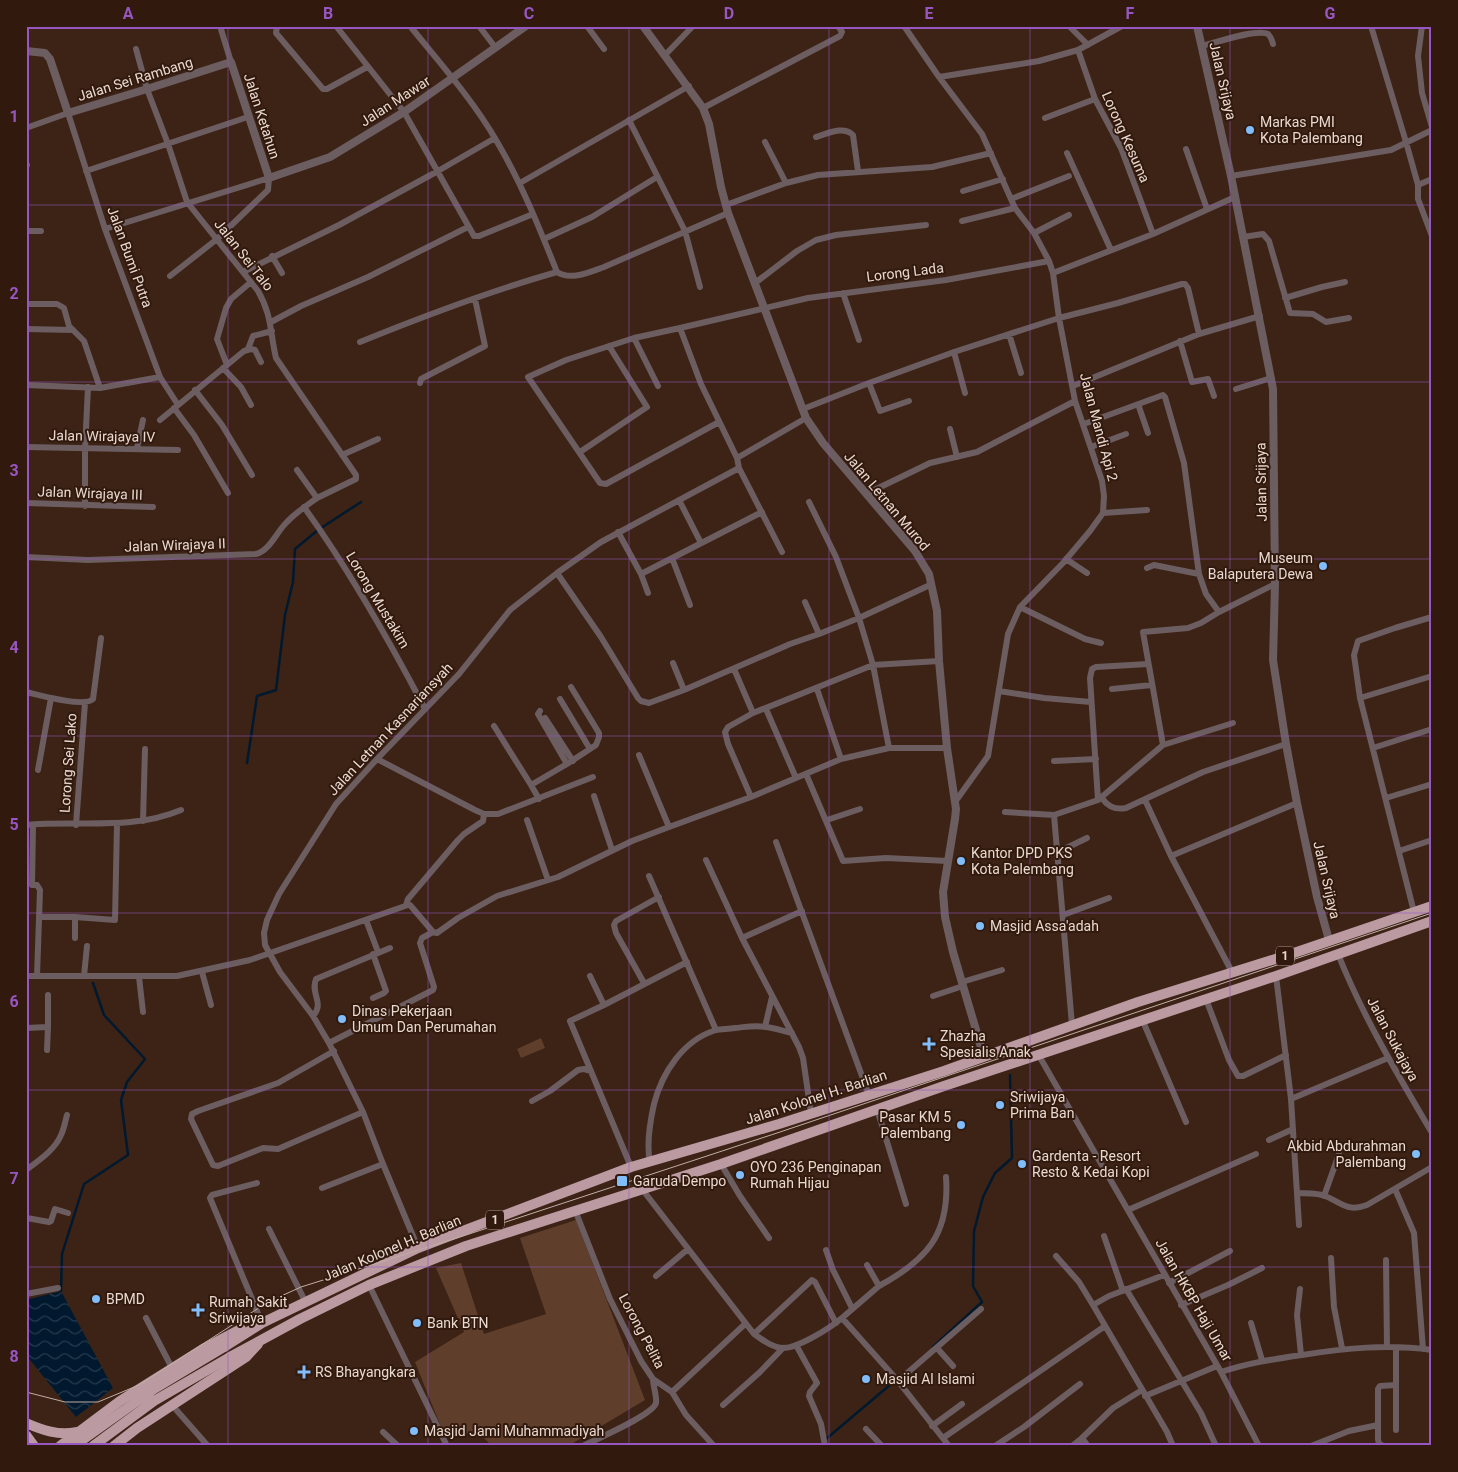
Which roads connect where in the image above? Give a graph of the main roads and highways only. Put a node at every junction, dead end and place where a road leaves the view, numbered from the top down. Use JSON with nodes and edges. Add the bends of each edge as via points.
{"nodes":[{"id":1,"x":1432,"y":906,"type":"edge"},
{"id":2,"x":1432,"y":921,"type":"edge"},
{"id":3,"x":779,"y":1124,"type":"junction"},
{"id":4,"x":784,"y":1142,"type":"junction"},
{"id":5,"x":260,"y":1324,"type":"junction"},
{"id":6,"x":262,"y":1339,"type":"junction"},
{"id":7,"x":120,"y":1401,"type":"junction"},
{"id":8,"x":26,"y":1424,"type":"edge"},
{"id":9,"x":137,"y":1428,"type":"junction"},
{"id":10,"x":78,"y":1431,"type":"junction"},
{"id":11,"x":26,"y":1435,"type":"edge"},
{"id":12,"x":34,"y":1446,"type":"edge"},
{"id":13,"x":60,"y":1446,"type":"edge"},
{"id":14,"x":74,"y":1446,"type":"edge"},
{"id":15,"x":93,"y":1446,"type":"edge"},
{"id":16,"x":114,"y":1446,"type":"edge"}],
"edges":[{"from":1,"to":3,"type":"highway","name":"Jalan Kolonel H. Barlian","number":"1"},
{"from":2,"to":4,"type":"highway","number":"1"},
{"from":3,"to":4,"type":"highway"},
{"from":3,"to":5,"type":"highway","name":"Jalan Kolonel H. Barlian","number":"1","via":[[631,1167],[418,1248]]},
{"from":4,"to":6,"type":"highway","name":"Jalan Kolonel H. Barlian","number":"1","via":[[466,1246],[369,1285]]},
{"from":5,"to":7,"type":"highway","via":[[244,1327]]},
{"from":5,"to":14,"type":"highway","name":"Jalan Kolonel H. Barlian","number":"1","bridge":true,"via":[[154,1389]]},
{"from":6,"to":9,"type":"highway","via":[[246,1357]]},
{"from":6,"to":15,"type":"highway","name":"Jalan Kolonel H. Barlian","number":"1","bridge":true,"via":[[154,1402]]},
{"from":7,"to":9,"type":"highway","via":[[115,1418],[125,1429]]},
{"from":7,"to":10,"type":"highway"},
{"from":8,"to":10,"type":"highway","via":[[60,1433]]},
{"from":9,"to":16,"type":"highway"},
{"from":10,"to":13,"type":"highway"},
{"from":11,"to":12,"type":"highway"}]}
